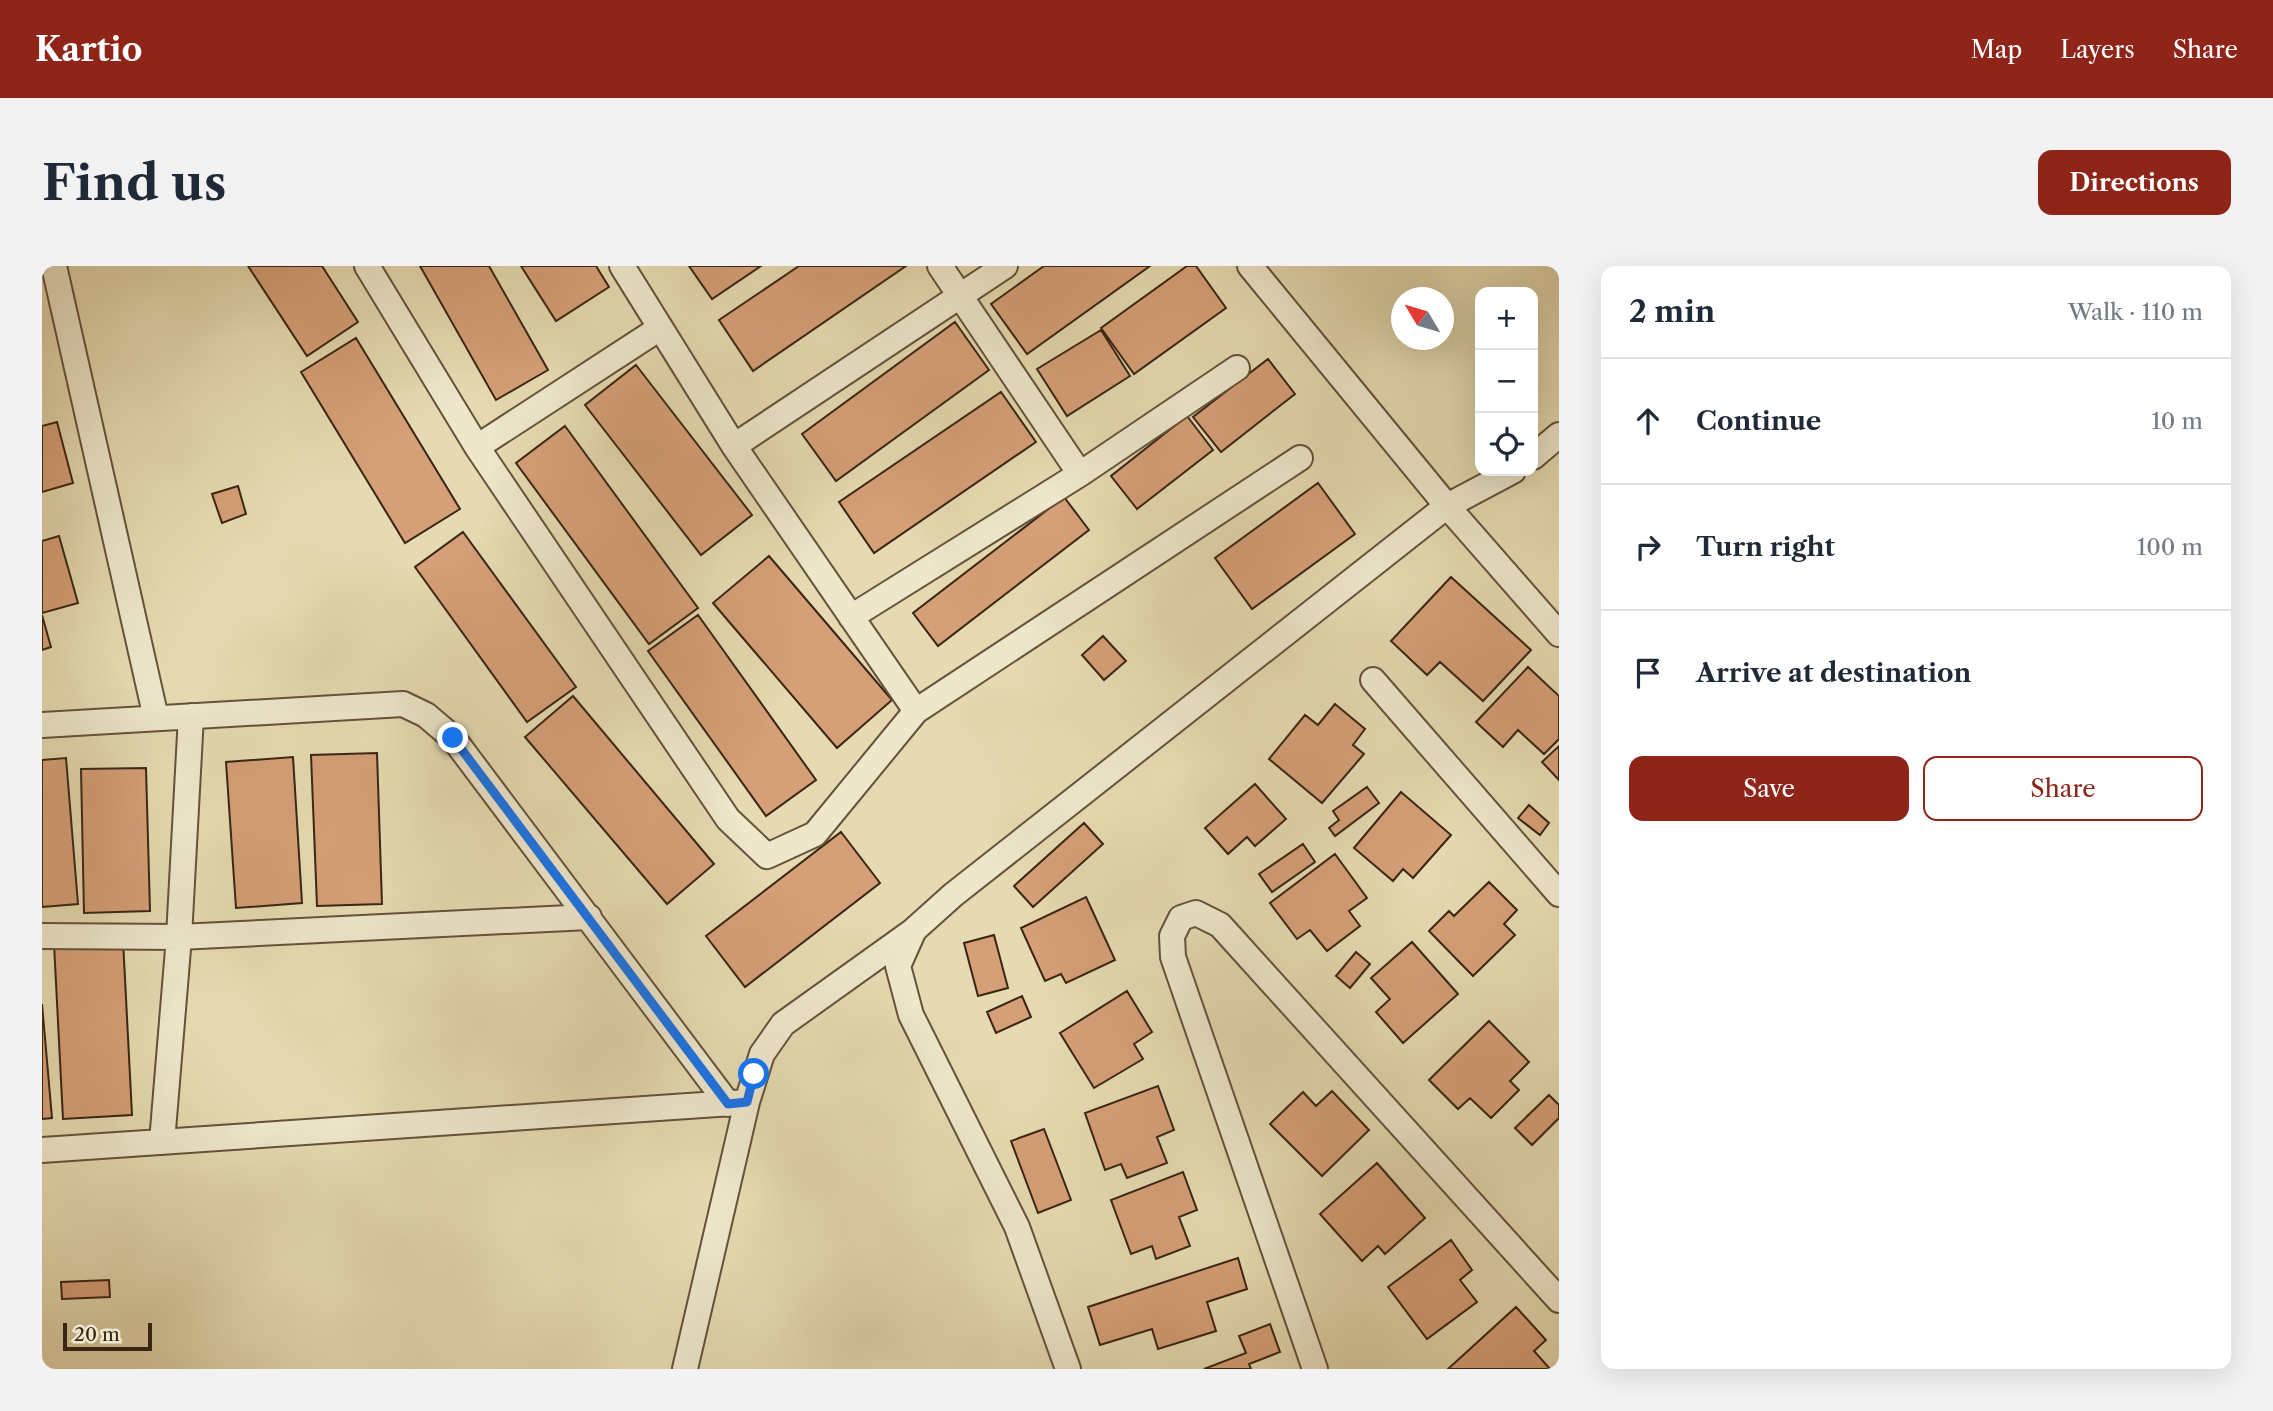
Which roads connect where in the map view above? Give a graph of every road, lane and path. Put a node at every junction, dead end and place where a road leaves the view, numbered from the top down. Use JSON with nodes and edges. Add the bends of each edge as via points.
{"nodes":[{"id":1,"x":54,"y":266,"type":"edge"},
{"id":2,"x":368,"y":266,"type":"edge"},
{"id":3,"x":622,"y":266,"type":"edge"},
{"id":4,"x":940,"y":266,"type":"edge"},
{"id":5,"x":1004,"y":266,"type":"edge"},
{"id":6,"x":1250,"y":266,"type":"edge"},
{"id":7,"x":960,"y":296,"type":"junction"},
{"id":8,"x":660,"y":328,"type":"junction"},
{"id":9,"x":1237,"y":368,"type":"dead end"},
{"id":10,"x":1559,"y":435,"type":"edge"},
{"id":11,"x":734,"y":446,"type":"junction"},
{"id":12,"x":477,"y":447,"type":"junction"},
{"id":13,"x":1538,"y":453,"type":"edge"},
{"id":14,"x":1300,"y":458,"type":"dead end"},
{"id":15,"x":1080,"y":474,"type":"junction"},
{"id":16,"x":1504,"y":476,"type":"edge"},
{"id":17,"x":1447,"y":506,"type":"junction"},
{"id":18,"x":851,"y":617,"type":"junction"},
{"id":19,"x":1559,"y":634,"type":"edge"},
{"id":20,"x":1373,"y":680,"type":"dead end"},
{"id":21,"x":916,"y":711,"type":"junction"},
{"id":22,"x":191,"y":716,"type":"junction"},
{"id":23,"x":156,"y":718,"type":"junction"},
{"id":24,"x":42,"y":725,"type":"edge"},
{"id":25,"x":1559,"y":894,"type":"edge"},
{"id":26,"x":589,"y":917,"type":"junction"},
{"id":27,"x":914,"y":930,"type":"junction"},
{"id":28,"x":42,"y":936,"type":"edge"},
{"id":29,"x":179,"y":937,"type":"junction"},
{"id":30,"x":738,"y":1103,"type":"junction"},
{"id":31,"x":162,"y":1142,"type":"junction"},
{"id":32,"x":42,"y":1150,"type":"edge"},
{"id":33,"x":1559,"y":1300,"type":"edge"},
{"id":34,"x":685,"y":1369,"type":"edge"},
{"id":35,"x":1068,"y":1369,"type":"edge"},
{"id":36,"x":1315,"y":1369,"type":"edge"}],
"edges":[{"from":1,"to":23,"type":"street"},
{"from":2,"to":12,"type":"street"},
{"from":3,"to":8,"type":"street"},
{"from":4,"to":7,"type":"street"},
{"from":5,"to":7,"type":"street"},
{"from":6,"to":17,"type":"street"},
{"from":7,"to":11,"type":"street"},
{"from":7,"to":15,"type":"street"},
{"from":8,"to":11,"type":"street"},
{"from":8,"to":12,"type":"street"},
{"from":9,"to":15,"type":"street"},
{"from":10,"to":13,"type":"street"},
{"from":11,"to":18,"type":"street"},
{"from":12,"to":21,"type":"street","via":[[729,819],[767,856],[815,834]]},
{"from":14,"to":21,"type":"street"},
{"from":15,"to":18,"type":"street"},
{"from":16,"to":17,"type":"street"},
{"from":17,"to":19,"type":"street"},
{"from":17,"to":27,"type":"street"},
{"from":18,"to":21,"type":"street"},
{"from":20,"to":25,"type":"street"},
{"from":22,"to":23,"type":"street"},
{"from":22,"to":26,"type":"street","via":[[403,704],[426,715],[453,738]]},
{"from":22,"to":29,"type":"street"},
{"from":23,"to":24,"type":"street"},
{"from":26,"to":29,"type":"street"},
{"from":26,"to":30,"type":"street"},
{"from":27,"to":30,"type":"street","via":[[783,1024]]},
{"from":27,"to":35,"type":"street","via":[[898,966],[911,1015],[1017,1227]]},
{"from":28,"to":29,"type":"street"},
{"from":29,"to":31,"type":"street"},
{"from":30,"to":31,"type":"street"},
{"from":30,"to":34,"type":"street"},
{"from":31,"to":32,"type":"street"},
{"from":33,"to":36,"type":"street","via":[[1220,925],[1196,913],[1181,918],[1172,936],[1173,957]]}]}
